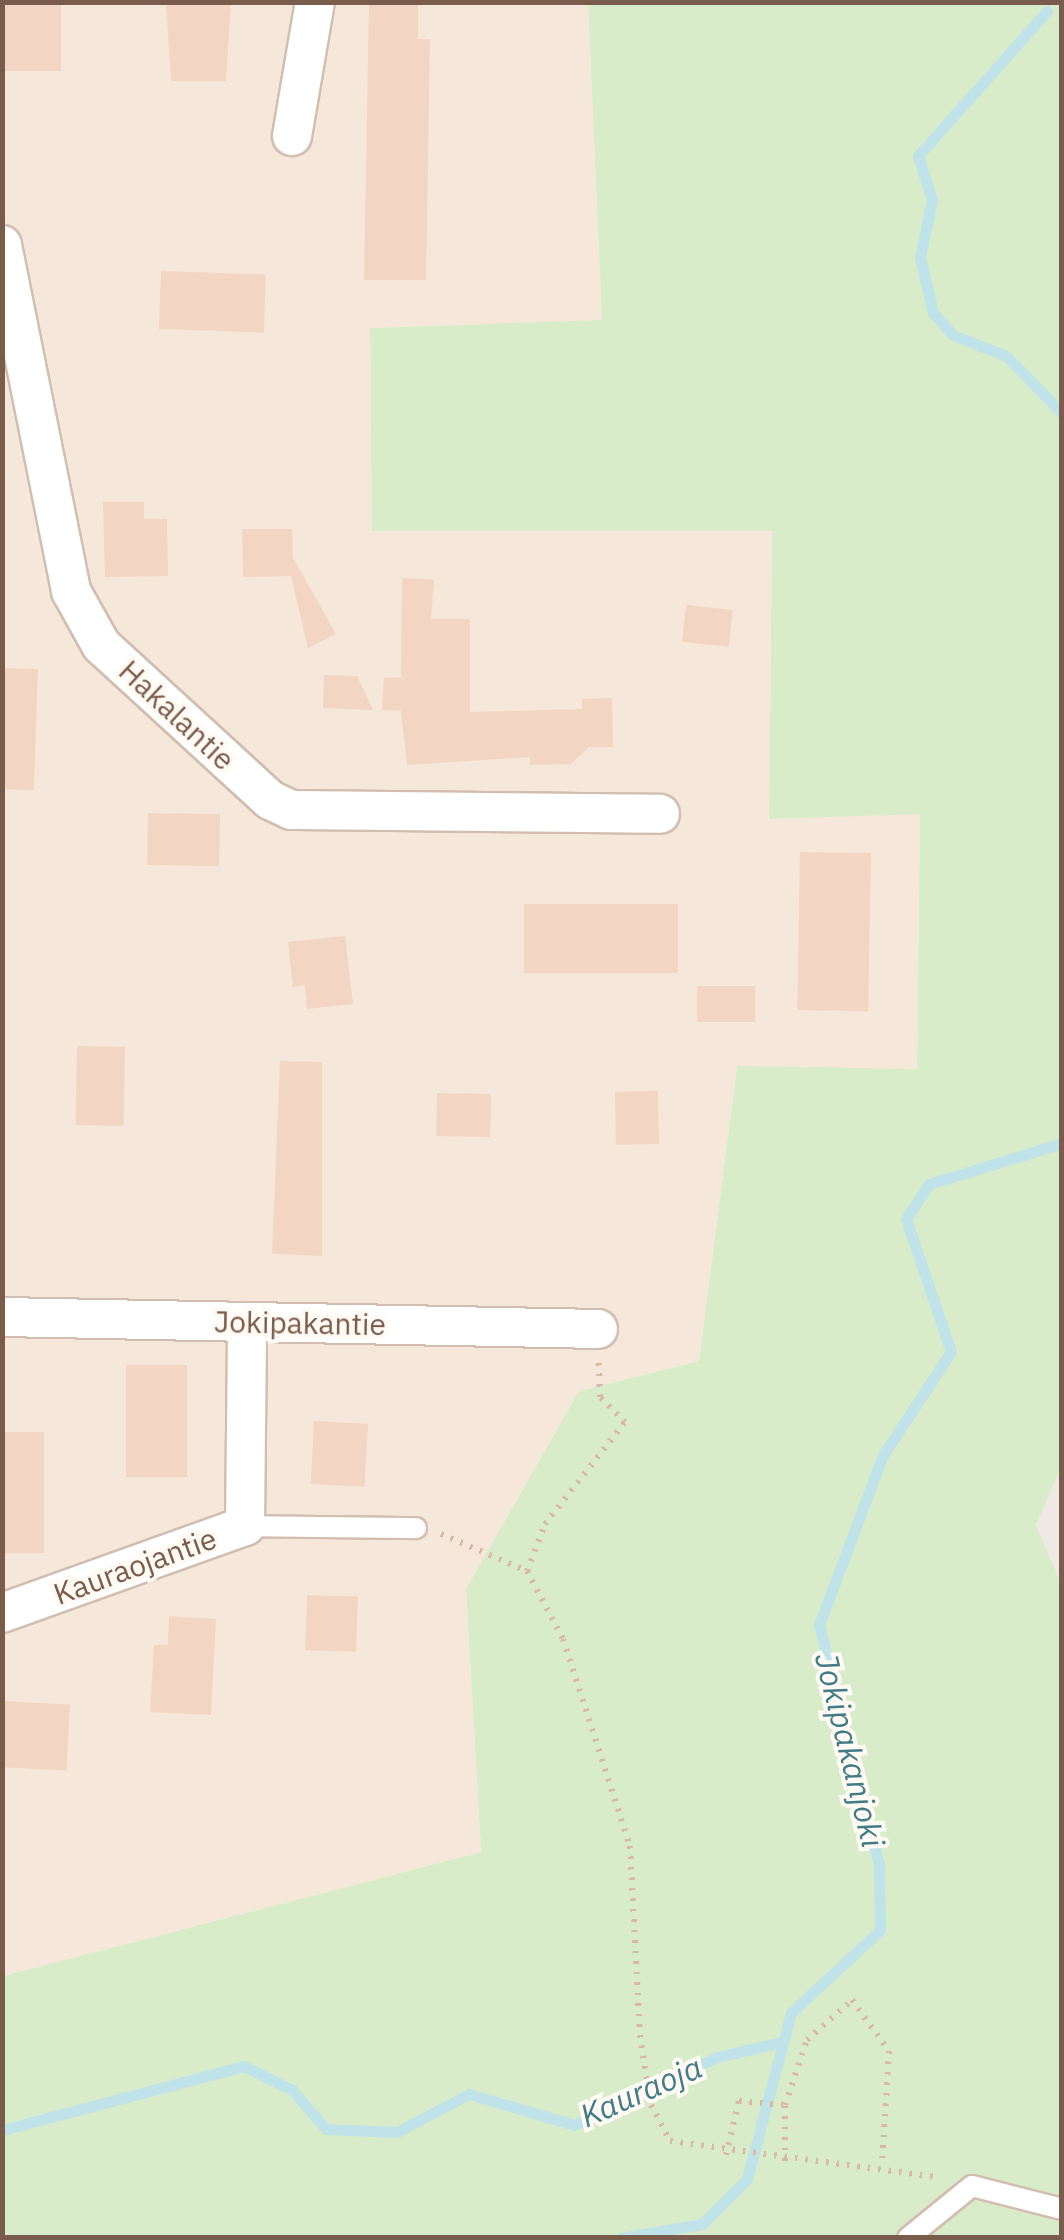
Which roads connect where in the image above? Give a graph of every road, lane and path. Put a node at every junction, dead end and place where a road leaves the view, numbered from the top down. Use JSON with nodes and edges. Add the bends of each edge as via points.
{"nodes":[{"id":1,"x":315,"y":2,"type":"edge"},
{"id":2,"x":292,"y":136,"type":"dead end"},
{"id":3,"x":2,"y":245,"type":"edge"},
{"id":4,"x":660,"y":814,"type":"dead end"},
{"id":5,"x":2,"y":1317,"type":"edge"},
{"id":6,"x":247,"y":1322,"type":"junction"},
{"id":7,"x":598,"y":1329,"type":"joint"},
{"id":8,"x":245,"y":1526,"type":"junction"},
{"id":9,"x":416,"y":1528,"type":"joint"},
{"id":10,"x":527,"y":1571,"type":"junction"},
{"id":11,"x":2,"y":1613,"type":"edge"},
{"id":12,"x":785,"y":2106,"type":"junction"},
{"id":13,"x":726,"y":2155,"type":"junction"},
{"id":14,"x":785,"y":2162,"type":"junction"},
{"id":15,"x":882,"y":2163,"type":"junction"},
{"id":16,"x":972,"y":2186,"type":"junction"},
{"id":17,"x":1062,"y":2209,"type":"edge"},
{"id":18,"x":908,"y":2238,"type":"edge"}],
"edges":[{"from":1,"to":2,"type":"street"},
{"from":3,"to":4,"type":"street","name":"Hakalantie","via":[[71,591],[101,644],[270,800],[291,810]]},
{"from":5,"to":6,"type":"street","name":"Jokipakantie"},
{"from":6,"to":7,"type":"street","name":"Jokipakantie"},
{"from":6,"to":8,"type":"street","name":"Kauraojantie"},
{"from":7,"to":10,"type":"path","via":[[600,1398],[625,1422],[545,1524]]},
{"from":8,"to":9,"type":"lane"},
{"from":8,"to":11,"type":"street","name":"Kauraojantie"},
{"from":9,"to":10,"type":"path","via":[[478,1542]]},
{"from":10,"to":13,"type":"path","via":[[604,1748],[630,1846],[650,2105],[670,2140]]},
{"from":12,"to":13,"type":"path","via":[[739,2101]]},
{"from":12,"to":14,"type":"path"},
{"from":12,"to":15,"type":"path","via":[[808,2040],[852,2000],[889,2051]]},
{"from":13,"to":14,"type":"path"},
{"from":14,"to":15,"type":"path"},
{"from":15,"to":16,"type":"path"},
{"from":16,"to":17,"type":"lane"},
{"from":16,"to":18,"type":"lane"}]}
